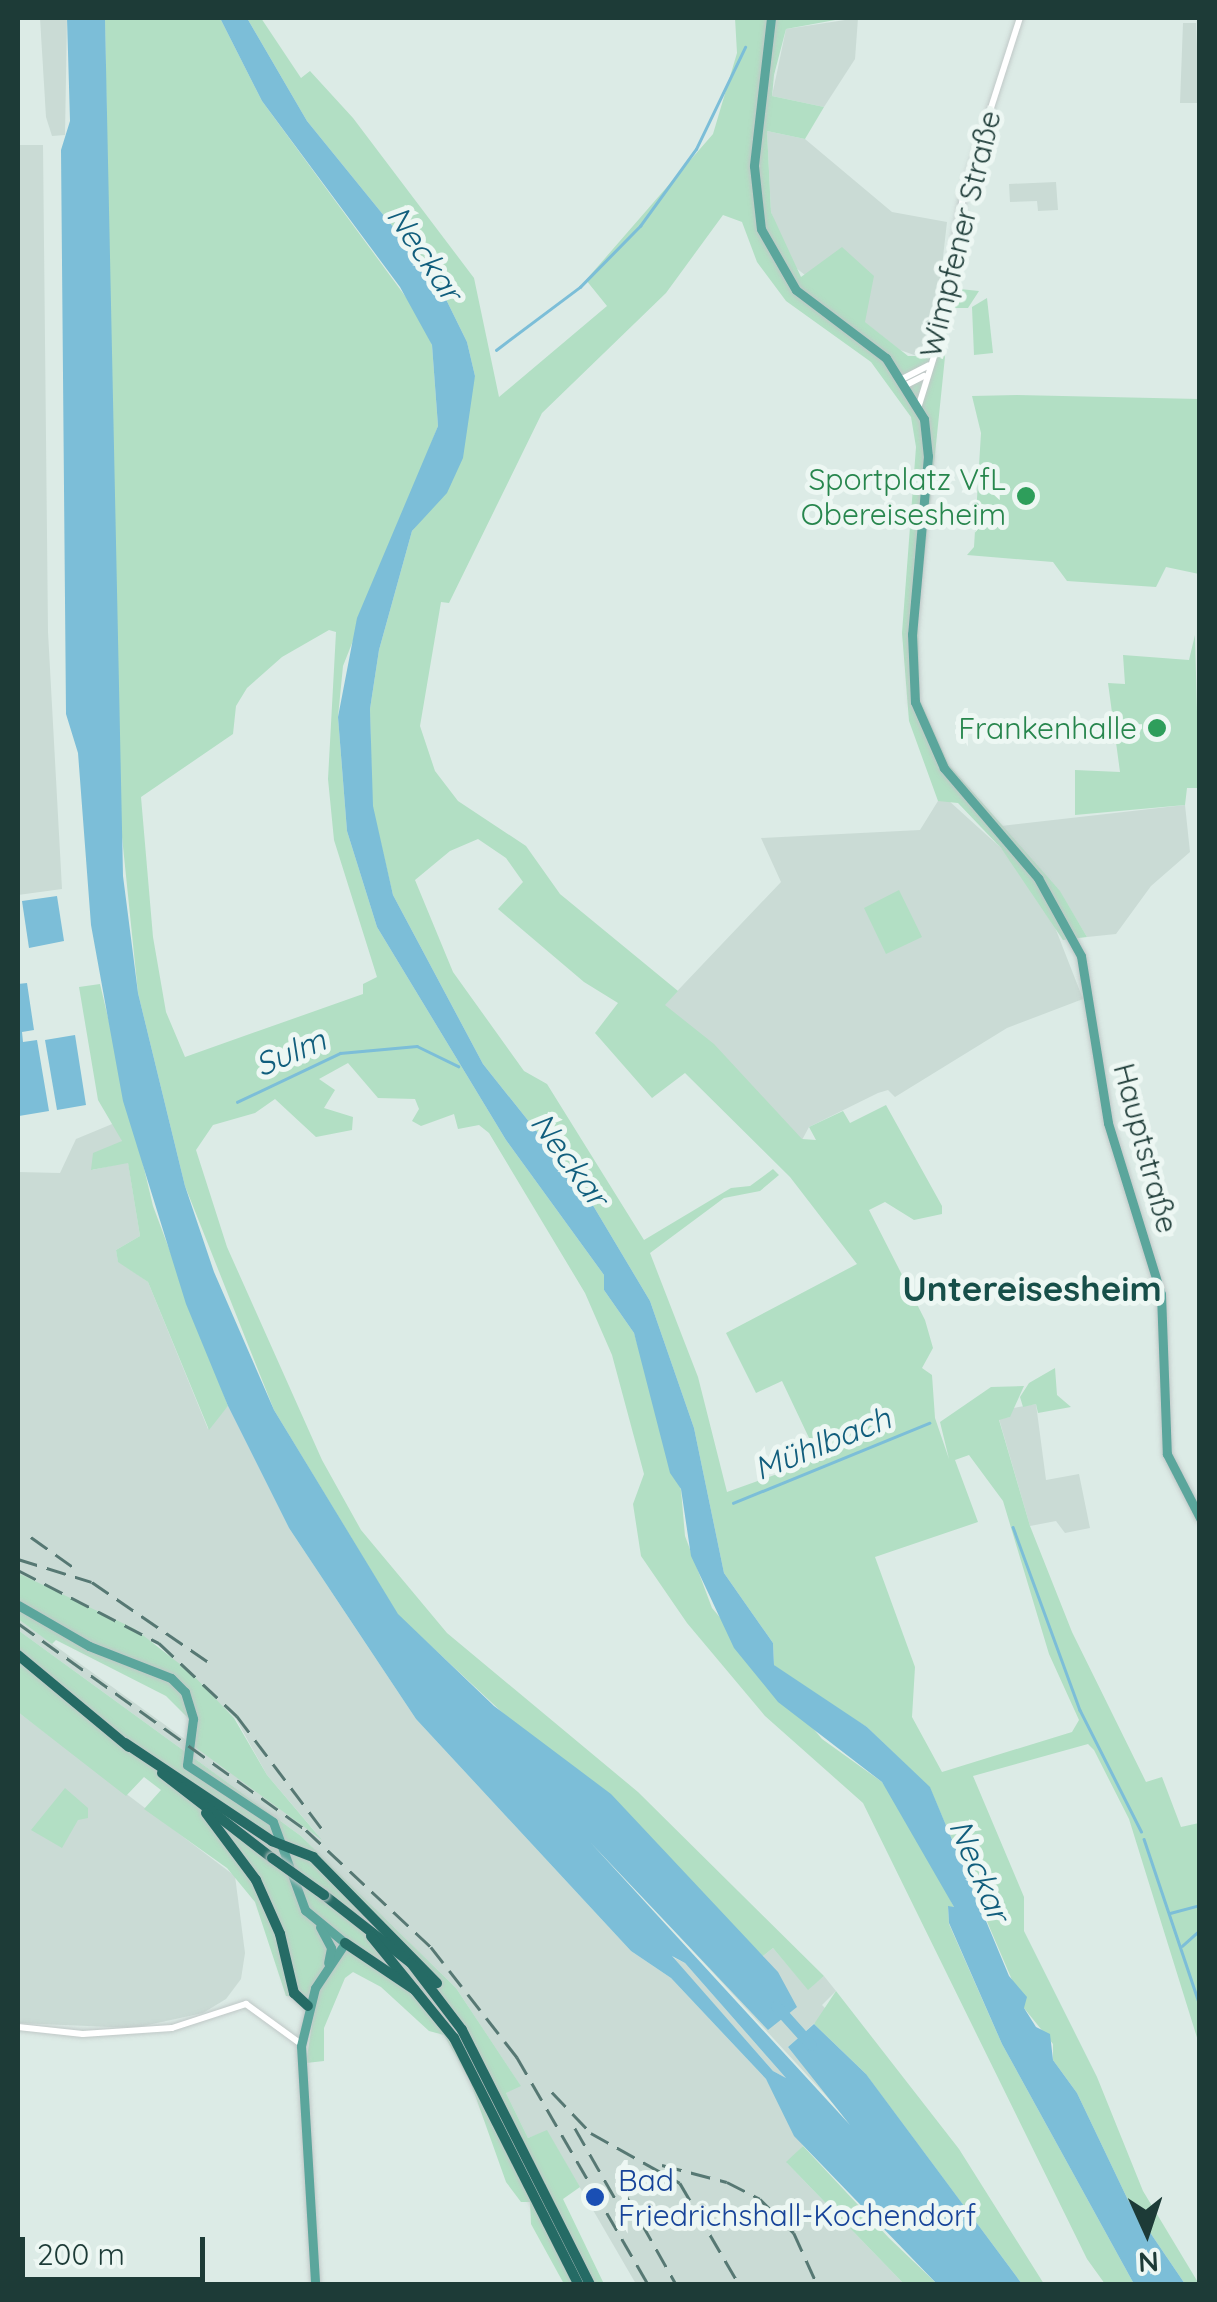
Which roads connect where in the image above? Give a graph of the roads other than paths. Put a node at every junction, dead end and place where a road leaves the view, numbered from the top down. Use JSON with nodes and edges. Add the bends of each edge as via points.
{"nodes":[{"id":1,"x":771,"y":18,"type":"edge"},
{"id":2,"x":1020,"y":18,"type":"edge"},
{"id":3,"x":930,"y":364,"type":"junction"},
{"id":4,"x":925,"y":376,"type":"junction"},
{"id":5,"x":906,"y":381,"type":"junction"},
{"id":6,"x":919,"y":405,"type":"junction"},
{"id":7,"x":1200,"y":1518,"type":"edge"},
{"id":8,"x":18,"y":1606,"type":"edge"},
{"id":9,"x":18,"y":1655,"type":"edge"},
{"id":10,"x":125,"y":1743,"type":"junction"},
{"id":11,"x":201,"y":1804,"type":"junction"},
{"id":12,"x":286,"y":1848,"type":"junction"},
{"id":13,"x":358,"y":1920,"type":"junction"},
{"id":14,"x":320,"y":1926,"type":"junction"},
{"id":15,"x":345,"y":1944,"type":"junction"},
{"id":16,"x":320,"y":1979,"type":"junction"},
{"id":17,"x":308,"y":2006,"type":"junction"},
{"id":18,"x":442,"y":2020,"type":"junction"},
{"id":19,"x":18,"y":2027,"type":"edge"},
{"id":20,"x":470,"y":2044,"type":"junction"},
{"id":21,"x":302,"y":2045,"type":"junction"},
{"id":22,"x":534,"y":2185,"type":"junction"},
{"id":23,"x":553,"y":2222,"type":"junction"},
{"id":24,"x":315,"y":2284,"type":"edge"},
{"id":25,"x":578,"y":2284,"type":"edge"},
{"id":26,"x":590,"y":2284,"type":"edge"}],
"edges":[{"from":1,"to":5,"type":"main road","via":[[754,166],[770,254],[814,307],[886,358]]},
{"from":2,"to":3,"type":"street","name":"Wimpfener Straße","via":[[964,192]]},
{"from":3,"to":4,"type":"street","name":"Wimpfener Straße"},
{"from":3,"to":5,"type":"street"},
{"from":4,"to":5,"type":"street","name":"Wimpfener Straße"},
{"from":4,"to":6,"type":"street"},
{"from":5,"to":6,"type":"main road","name":"Hauptstraße"},
{"from":6,"to":7,"type":"main road","name":"Hauptstraße","via":[[928,456],[911,669],[920,719],[944,768],[1038,878],[1080,956],[1108,1124],[1161,1294],[1167,1454]]},
{"from":8,"to":12,"type":"main road","via":[[75,1640],[171,1678],[192,1707],[188,1764],[273,1822]]},
{"from":9,"to":10,"type":"highway"},
{"from":10,"to":11,"type":"highway"},
{"from":10,"to":12,"type":"highway"},
{"from":11,"to":13,"type":"highway","bridge":true},
{"from":11,"to":17,"type":"highway","via":[[256,1880],[280,1934],[294,1993]]},
{"from":12,"to":14,"type":"main road","via":[[299,1900]]},
{"from":12,"to":20,"type":"highway","via":[[314,1856],[409,1948],[465,2026]]},
{"from":13,"to":18,"type":"highway"},
{"from":13,"to":20,"type":"highway","via":[[419,1970]]},
{"from":14,"to":15,"type":"main road"},
{"from":14,"to":16,"type":"main road","via":[[331,1948]]},
{"from":15,"to":16,"type":"main road"},
{"from":15,"to":18,"type":"highway","via":[[404,1981]]},
{"from":16,"to":17,"type":"main road"},
{"from":17,"to":21,"type":"main road"},
{"from":18,"to":22,"type":"highway"},
{"from":19,"to":21,"type":"street","via":[[83,2034],[172,2028],[246,2004]]},
{"from":20,"to":22,"type":"highway"},
{"from":21,"to":24,"type":"main road"},
{"from":22,"to":23,"type":"highway"},
{"from":23,"to":25,"type":"highway"},
{"from":23,"to":26,"type":"highway"}]}
